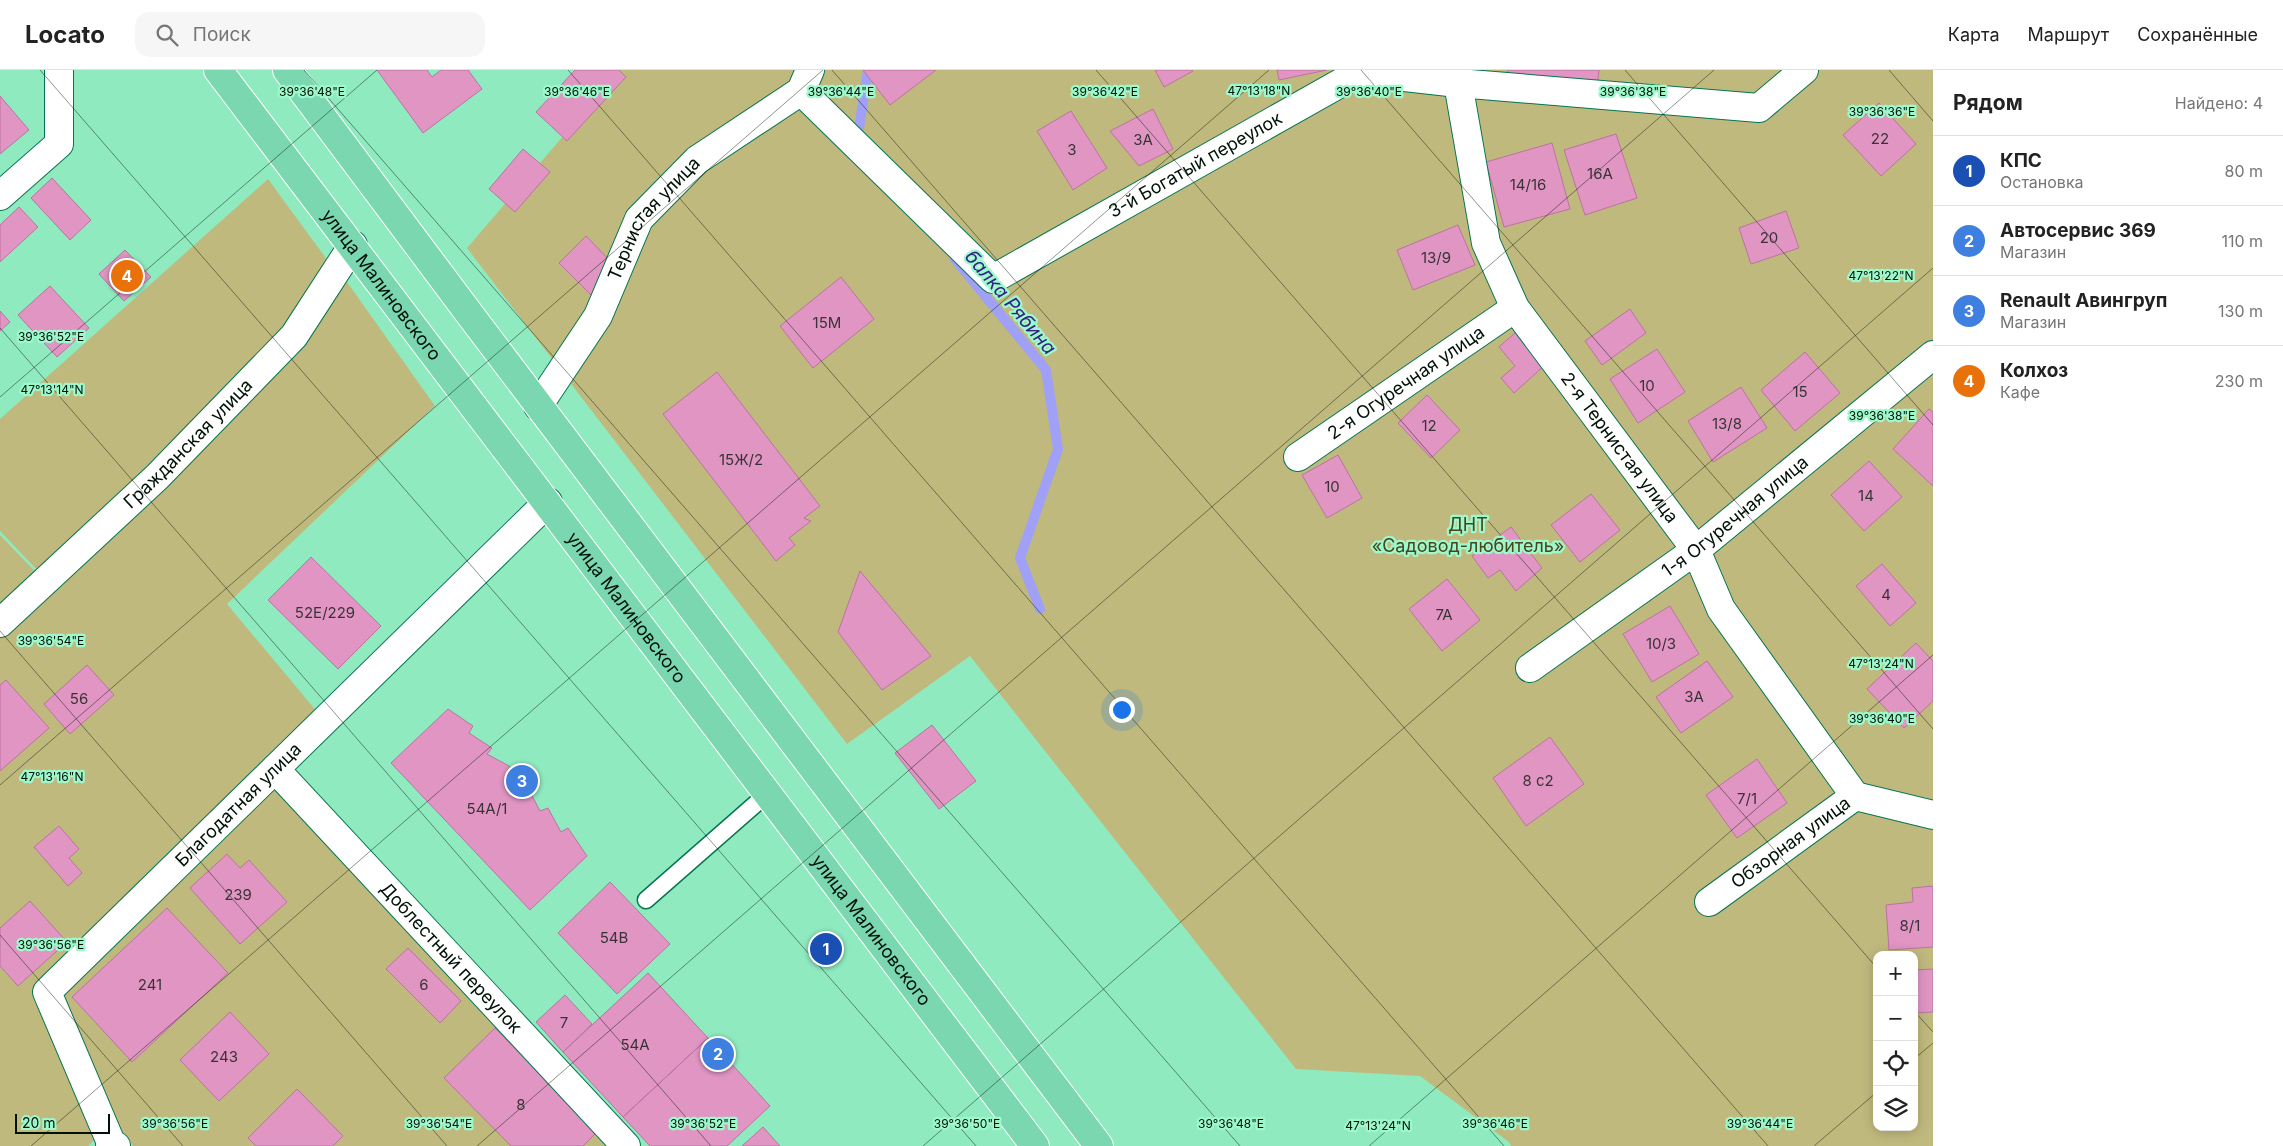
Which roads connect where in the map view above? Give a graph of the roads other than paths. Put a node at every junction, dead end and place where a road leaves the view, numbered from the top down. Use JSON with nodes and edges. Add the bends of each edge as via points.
{"nodes":[{"id":1,"x":59,"y":70,"type":"edge"},
{"id":2,"x":218,"y":70,"type":"edge"},
{"id":3,"x":287,"y":70,"type":"edge"},
{"id":4,"x":1804,"y":70,"type":"edge"},
{"id":5,"x":1458,"y":76,"type":"edge"},
{"id":6,"x":805,"y":80,"type":"edge"},
{"id":7,"x":0,"y":196,"type":"edge"},
{"id":8,"x":353,"y":245,"type":"junction"},
{"id":9,"x":1516,"y":308,"type":"junction"},
{"id":10,"x":1933,"y":355,"type":"edge"},
{"id":11,"x":538,"y":406,"type":"junction"},
{"id":12,"x":1298,"y":457,"type":"dead end"},
{"id":13,"x":548,"y":502,"type":"junction"},
{"id":14,"x":1696,"y":550,"type":"junction"},
{"id":15,"x":0,"y":623,"type":"edge"},
{"id":16,"x":1530,"y":668,"type":"dead end"},
{"id":17,"x":274,"y":769,"type":"junction"},
{"id":18,"x":768,"y":793,"type":"junction"},
{"id":19,"x":1855,"y":796,"type":"junction"},
{"id":20,"x":1933,"y":815,"type":"edge"},
{"id":21,"x":646,"y":900,"type":"dead end"},
{"id":22,"x":1710,"y":902,"type":"dead end"},
{"id":23,"x":112,"y":1146,"type":"edge"},
{"id":24,"x":626,"y":1146,"type":"edge"},
{"id":25,"x":1035,"y":1146,"type":"edge"},
{"id":26,"x":1099,"y":1146,"type":"edge"}],
"edges":[{"from":1,"to":7,"type":"street","via":[[59,144]]},
{"from":2,"to":8,"type":"highway","name":"улица Малиновского"},
{"from":3,"to":11,"type":"highway"},
{"from":4,"to":5,"type":"street","name":"3-й Богатый переулок","via":[[1759,108]]},
{"from":5,"to":6,"type":"street","name":"3-й Богатый переулок","via":[[1360,72],[994,279]]},
{"from":5,"to":9,"type":"street","name":"2-я Тернистая улица","via":[[1486,243]]},
{"from":6,"to":11,"type":"street","name":"Тернистая улица","via":[[697,160],[640,219],[598,316]]},
{"from":8,"to":13,"type":"highway","name":"улица Малиновского"},
{"from":8,"to":15,"type":"street","name":"Гражданская улица","via":[[294,336],[157,477]]},
{"from":9,"to":12,"type":"street","name":"2-я Огуречная улица"},
{"from":9,"to":14,"type":"street","name":"2-я Тернистая улица"},
{"from":10,"to":14,"type":"street","name":"1-я Огуречная улица"},
{"from":11,"to":26,"type":"highway"},
{"from":13,"to":17,"type":"street","name":"Благодатная улица"},
{"from":13,"to":18,"type":"highway","name":"улица Малиновского"},
{"from":14,"to":16,"type":"street","name":"1-я Огуречная улица"},
{"from":14,"to":19,"type":"street","name":"2-я Тернистая улица","via":[[1721,609]]},
{"from":17,"to":23,"type":"street","name":"Благодатная улица","via":[[47,992]]},
{"from":17,"to":24,"type":"street","name":"Доблестный переулок"},
{"from":18,"to":21,"type":"lane"},
{"from":18,"to":25,"type":"highway","name":"улица Малиновского"},
{"from":19,"to":20,"type":"street","name":"Обзорная улица"},
{"from":19,"to":22,"type":"street","name":"Обзорная улица"}]}
